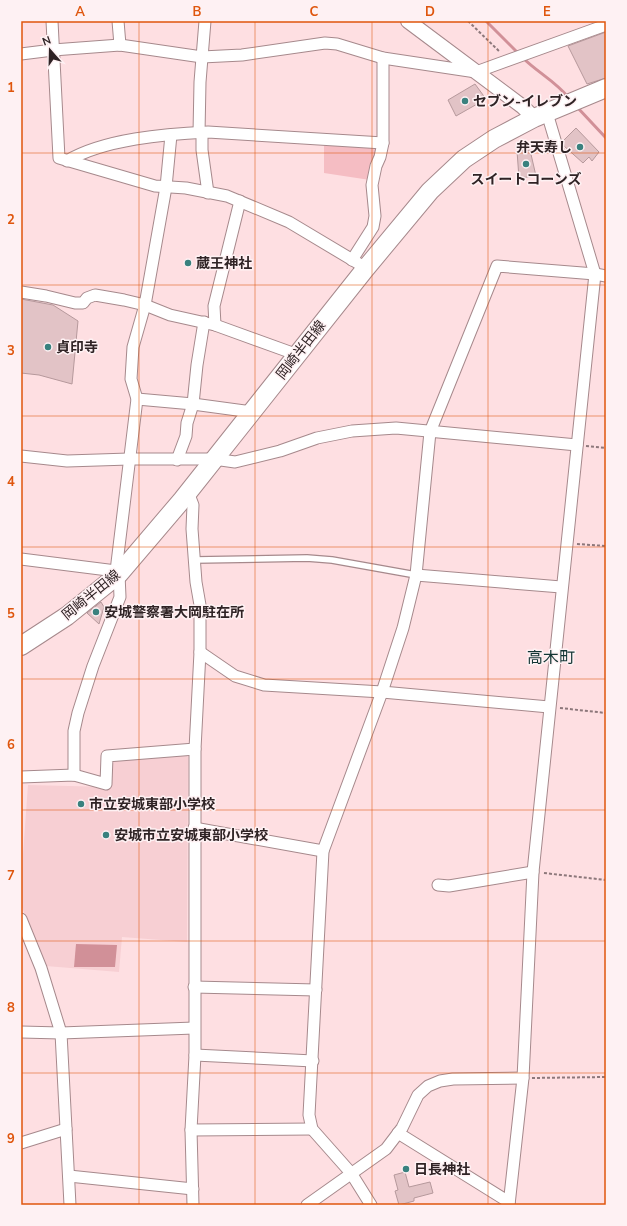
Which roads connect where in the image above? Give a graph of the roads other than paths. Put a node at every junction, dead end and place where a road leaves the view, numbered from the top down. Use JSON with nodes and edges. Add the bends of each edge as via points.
{"nodes":[{"id":1,"x":52,"y":21,"type":"edge"},
{"id":2,"x":118,"y":21,"type":"edge"},
{"id":3,"x":205,"y":21,"type":"edge"},
{"id":4,"x":408,"y":21,"type":"edge"},
{"id":5,"x":606,"y":25,"type":"edge"},
{"id":6,"x":120,"y":45,"type":"junction"},
{"id":7,"x":53,"y":50,"type":"junction"},
{"id":8,"x":21,"y":54,"type":"edge"},
{"id":9,"x":202,"y":57,"type":"junction"},
{"id":10,"x":383,"y":58,"type":"junction"},
{"id":11,"x":476,"y":72,"type":"junction"},
{"id":12,"x":606,"y":88,"type":"edge"},
{"id":13,"x":541,"y":115,"type":"junction"},
{"id":14,"x":200,"y":133,"type":"junction"},
{"id":15,"x":171,"y":135,"type":"junction"},
{"id":16,"x":383,"y":143,"type":"junction"},
{"id":17,"x":67,"y":161,"type":"junction"},
{"id":18,"x":166,"y":187,"type":"junction"},
{"id":19,"x":208,"y":192,"type":"junction"},
{"id":20,"x":240,"y":201,"type":"junction"},
{"id":21,"x":359,"y":264,"type":"junction"},
{"id":22,"x":594,"y":274,"type":"junction"},
{"id":23,"x":606,"y":276,"type":"edge"},
{"id":24,"x":21,"y":292,"type":"edge"},
{"id":25,"x":145,"y":305,"type":"junction"},
{"id":26,"x":204,"y":322,"type":"junction"},
{"id":27,"x":215,"y":325,"type":"junction"},
{"id":28,"x":298,"y":355,"type":"junction"},
{"id":29,"x":137,"y":399,"type":"junction"},
{"id":30,"x":193,"y":404,"type":"junction"},
{"id":31,"x":252,"y":412,"type":"junction"},
{"id":32,"x":430,"y":432,"type":"junction"},
{"id":33,"x":577,"y":445,"type":"junction"},
{"id":34,"x":21,"y":456,"type":"edge"},
{"id":35,"x":129,"y":459,"type":"junction"},
{"id":36,"x":214,"y":459,"type":"junction"},
{"id":37,"x":177,"y":460,"type":"junction"},
{"id":38,"x":188,"y":492,"type":"junction"},
{"id":39,"x":21,"y":559,"type":"edge"},
{"id":40,"x":195,"y":560,"type":"junction"},
{"id":41,"x":117,"y":573,"type":"junction"},
{"id":42,"x":416,"y":575,"type":"junction"},
{"id":43,"x":561,"y":587,"type":"junction"},
{"id":44,"x":21,"y":646,"type":"edge"},
{"id":45,"x":200,"y":652,"type":"junction"},
{"id":46,"x":382,"y":692,"type":"junction"},
{"id":47,"x":549,"y":707,"type":"junction"},
{"id":48,"x":195,"y":749,"type":"junction"},
{"id":49,"x":74,"y":775,"type":"junction"},
{"id":50,"x":21,"y":776,"type":"edge"},
{"id":51,"x":21,"y":781,"type":"edge"},
{"id":52,"x":194,"y":828,"type":"junction"},
{"id":53,"x":323,"y":850,"type":"junction"},
{"id":54,"x":533,"y":872,"type":"junction"},
{"id":55,"x":438,"y":885,"type":"dead end"},
{"id":56,"x":21,"y":920,"type":"edge"},
{"id":57,"x":194,"y":987,"type":"junction"},
{"id":58,"x":316,"y":990,"type":"junction"},
{"id":59,"x":194,"y":1028,"type":"junction"},
{"id":60,"x":21,"y":1032,"type":"edge"},
{"id":61,"x":61,"y":1033,"type":"junction"},
{"id":62,"x":195,"y":1055,"type":"junction"},
{"id":63,"x":313,"y":1061,"type":"junction"},
{"id":64,"x":523,"y":1078,"type":"junction"},
{"id":65,"x":66,"y":1129,"type":"junction"},
{"id":66,"x":312,"y":1129,"type":"junction"},
{"id":67,"x":191,"y":1130,"type":"junction"},
{"id":68,"x":398,"y":1133,"type":"junction"},
{"id":69,"x":21,"y":1143,"type":"edge"},
{"id":70,"x":351,"y":1173,"type":"junction"},
{"id":71,"x":69,"y":1176,"type":"junction"},
{"id":72,"x":193,"y":1190,"type":"junction"},
{"id":73,"x":509,"y":1204,"type":"edge"},
{"id":74,"x":70,"y":1205,"type":"edge"},
{"id":75,"x":193,"y":1205,"type":"edge"},
{"id":76,"x":307,"y":1205,"type":"edge"},
{"id":77,"x":370,"y":1205,"type":"edge"}],
"edges":[{"from":1,"to":7,"type":"street"},
{"from":2,"to":6,"type":"street"},
{"from":3,"to":9,"type":"street"},
{"from":4,"to":11,"type":"street"},
{"from":5,"to":11,"type":"street"},
{"from":6,"to":7,"type":"street"},
{"from":6,"to":9,"type":"street"},
{"from":7,"to":8,"type":"street"},
{"from":7,"to":17,"type":"street","via":[[59,158]]},
{"from":9,"to":10,"type":"street","via":[[337,44]]},
{"from":9,"to":14,"type":"street"},
{"from":10,"to":11,"type":"street"},
{"from":10,"to":16,"type":"street"},
{"from":11,"to":13,"type":"street","via":[[523,107]]},
{"from":12,"to":13,"type":"main road","name":"岡崎半田線"},
{"from":13,"to":21,"type":"main road","name":"岡崎半田線","via":[[494,139],[464,159]]},
{"from":13,"to":22,"type":"street"},
{"from":14,"to":15,"type":"street"},
{"from":14,"to":16,"type":"street"},
{"from":14,"to":19,"type":"street"},
{"from":15,"to":17,"type":"street","via":[[125,141],[83,152]]},
{"from":15,"to":18,"type":"street"},
{"from":16,"to":21,"type":"street","via":[[372,185],[375,216],[373,227]]},
{"from":17,"to":18,"type":"street","via":[[154,186]]},
{"from":18,"to":19,"type":"street"},
{"from":18,"to":25,"type":"street"},
{"from":19,"to":20,"type":"street"},
{"from":20,"to":21,"type":"street","via":[[289,222]]},
{"from":20,"to":27,"type":"street","via":[[214,306]]},
{"from":21,"to":28,"type":"main road","name":"岡崎半田線"},
{"from":22,"to":23,"type":"street"},
{"from":22,"to":32,"type":"street","via":[[496,266]]},
{"from":22,"to":33,"type":"street"},
{"from":24,"to":25,"type":"street","via":[[75,303],[83,303],[87,298],[94,296],[117,298]]},
{"from":25,"to":26,"type":"street","via":[[170,315]]},
{"from":25,"to":29,"type":"street","via":[[133,347],[131,379]]},
{"from":26,"to":27,"type":"street"},
{"from":26,"to":30,"type":"street"},
{"from":27,"to":28,"type":"street"},
{"from":28,"to":31,"type":"main road","name":"岡崎半田線"},
{"from":29,"to":30,"type":"street"},
{"from":29,"to":35,"type":"street"},
{"from":30,"to":31,"type":"street"},
{"from":30,"to":37,"type":"street","via":[[186,436]]},
{"from":31,"to":36,"type":"main road","name":"岡崎半田線"},
{"from":32,"to":33,"type":"street"},
{"from":32,"to":36,"type":"street","via":[[396,428],[352,431],[317,438],[280,451],[235,462]]},
{"from":32,"to":42,"type":"street"},
{"from":33,"to":43,"type":"street"},
{"from":34,"to":35,"type":"street","via":[[67,461]]},
{"from":35,"to":37,"type":"street"},
{"from":35,"to":41,"type":"street"},
{"from":36,"to":37,"type":"street"},
{"from":36,"to":38,"type":"main road","name":"岡崎半田線"},
{"from":38,"to":40,"type":"street","via":[[193,504]]},
{"from":38,"to":41,"type":"main road","name":"岡崎半田線"},
{"from":39,"to":41,"type":"street"},
{"from":40,"to":42,"type":"lane","via":[[308,558]]},
{"from":40,"to":45,"type":"street","via":[[200,605]]},
{"from":41,"to":44,"type":"main road","name":"岡崎半田線","via":[[67,616]]},
{"from":41,"to":49,"type":"street","via":[[120,596],[93,666],[74,731]]},
{"from":42,"to":43,"type":"street"},
{"from":42,"to":46,"type":"street","via":[[403,628]]},
{"from":43,"to":47,"type":"street"},
{"from":45,"to":46,"type":"street","via":[[236,676],[264,685]]},
{"from":45,"to":48,"type":"street"},
{"from":46,"to":47,"type":"street"},
{"from":46,"to":53,"type":"street"},
{"from":47,"to":54,"type":"street"},
{"from":48,"to":49,"type":"street","via":[[107,756],[106,784]]},
{"from":48,"to":52,"type":"street"},
{"from":49,"to":50,"type":"street"},
{"from":50,"to":51,"type":"street"},
{"from":52,"to":53,"type":"street"},
{"from":52,"to":57,"type":"street"},
{"from":53,"to":58,"type":"street"},
{"from":54,"to":55,"type":"street","via":[[449,886]]},
{"from":54,"to":64,"type":"street"},
{"from":56,"to":61,"type":"street","via":[[41,968]]},
{"from":57,"to":58,"type":"street"},
{"from":57,"to":59,"type":"street"},
{"from":58,"to":63,"type":"street"},
{"from":59,"to":61,"type":"street"},
{"from":59,"to":62,"type":"street"},
{"from":60,"to":61,"type":"street"},
{"from":61,"to":65,"type":"street"},
{"from":62,"to":63,"type":"street"},
{"from":62,"to":67,"type":"street"},
{"from":63,"to":66,"type":"street","via":[[310,1115]]},
{"from":64,"to":68,"type":"street","via":[[453,1079],[428,1086],[418,1095]]},
{"from":64,"to":73,"type":"street"},
{"from":65,"to":69,"type":"street"},
{"from":65,"to":71,"type":"street"},
{"from":66,"to":67,"type":"street"},
{"from":66,"to":70,"type":"street"},
{"from":67,"to":72,"type":"street"},
{"from":68,"to":70,"type":"street","via":[[386,1149]]},
{"from":68,"to":73,"type":"street"},
{"from":70,"to":76,"type":"street"},
{"from":70,"to":77,"type":"street"},
{"from":71,"to":72,"type":"street"},
{"from":71,"to":74,"type":"street"},
{"from":72,"to":75,"type":"street"}]}
